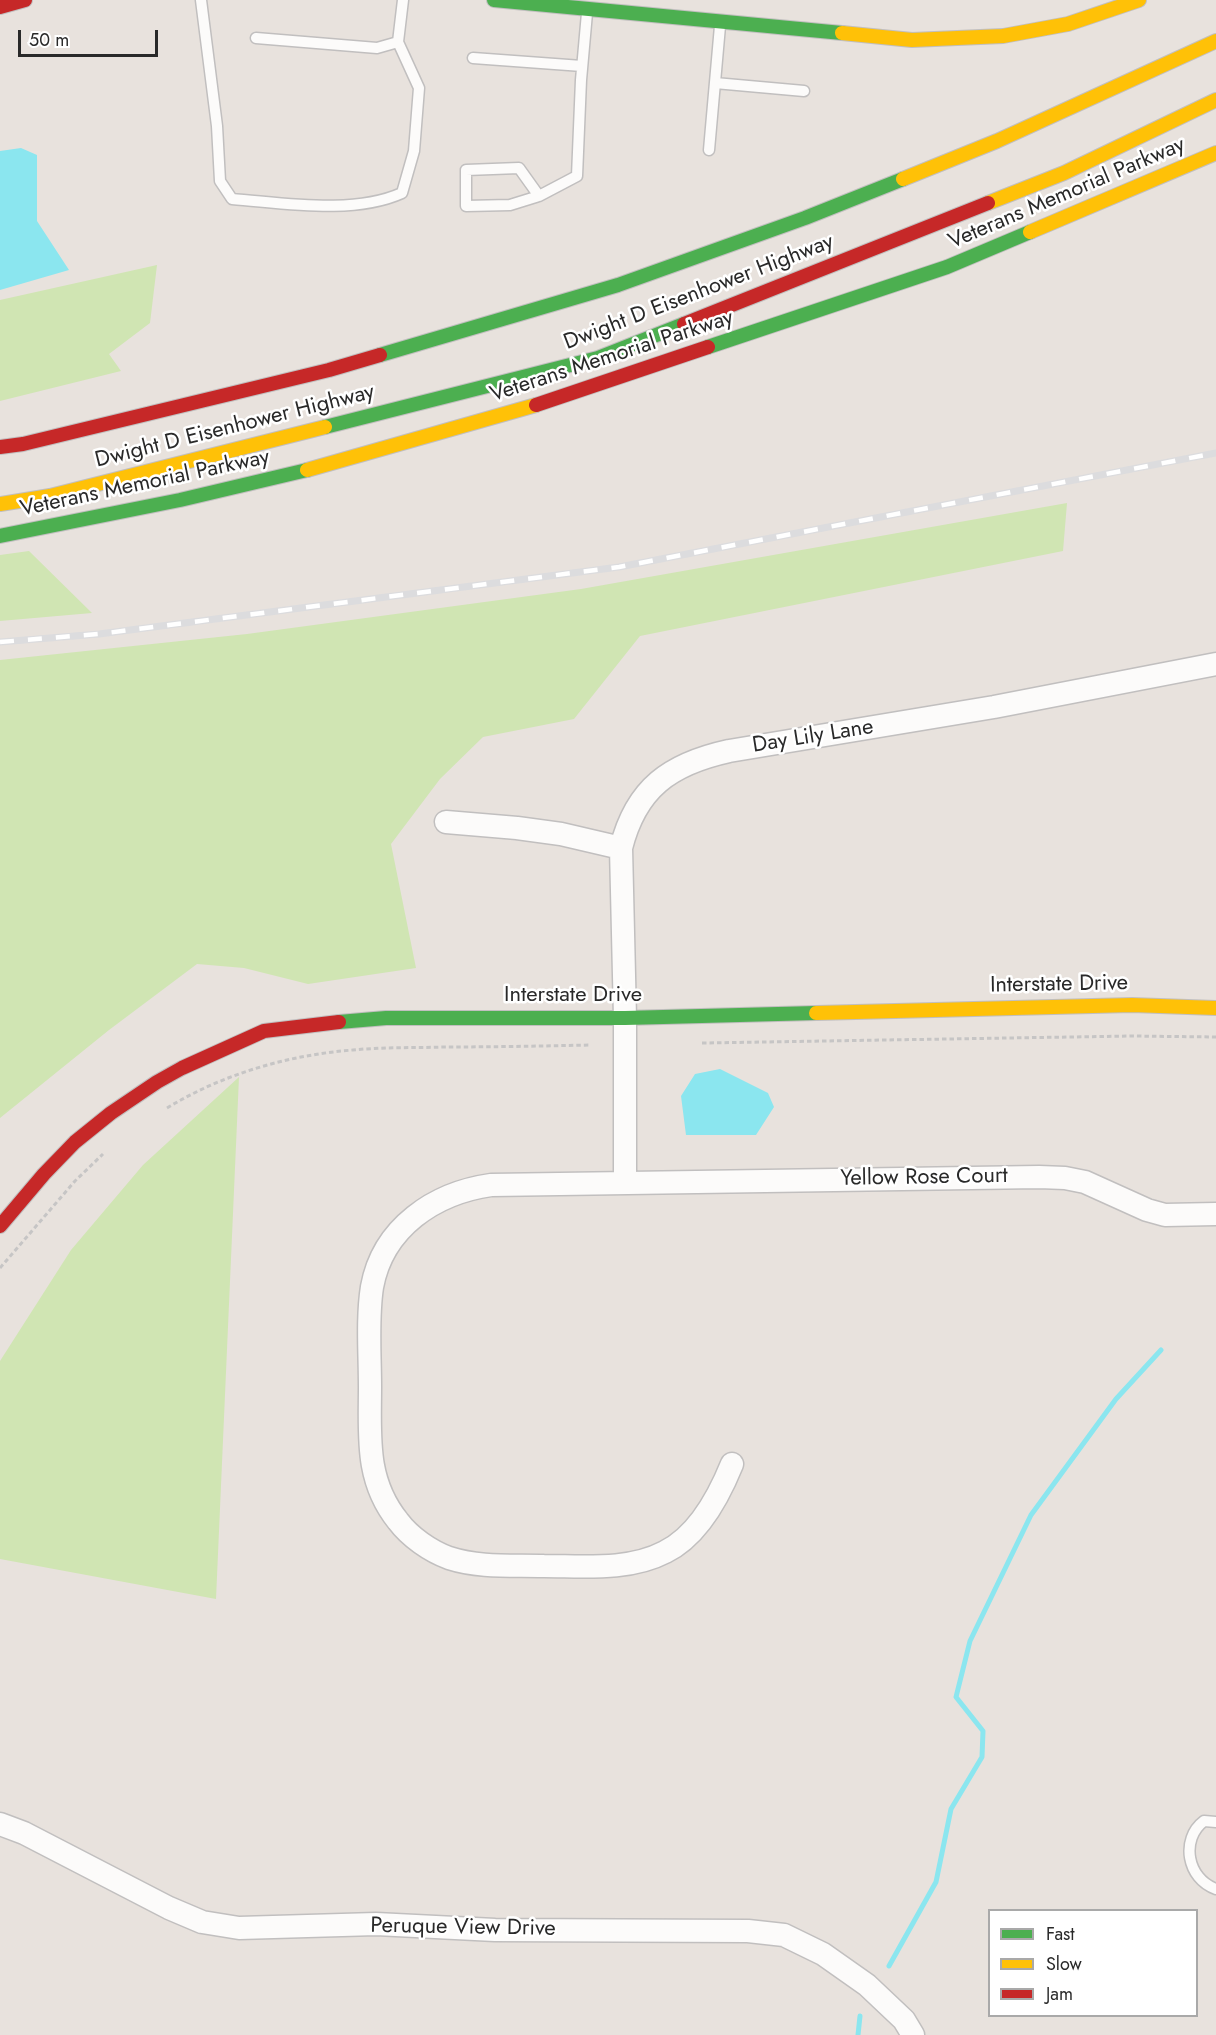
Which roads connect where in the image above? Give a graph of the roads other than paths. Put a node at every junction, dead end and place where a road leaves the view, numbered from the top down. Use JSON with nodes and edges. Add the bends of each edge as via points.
{"nodes":[{"id":1,"x":25,"y":0,"type":"edge"},
{"id":2,"x":201,"y":0,"type":"edge"},
{"id":3,"x":403,"y":0,"type":"edge"},
{"id":4,"x":494,"y":0,"type":"edge"},
{"id":5,"x":1139,"y":0,"type":"edge"},
{"id":6,"x":613,"y":6,"type":"edge"},
{"id":7,"x":0,"y":7,"type":"edge"},
{"id":8,"x":587,"y":10,"type":"junction"},
{"id":9,"x":721,"y":22,"type":"junction"},
{"id":10,"x":256,"y":38,"type":"dead end"},
{"id":11,"x":1216,"y":41,"type":"edge"},
{"id":12,"x":398,"y":42,"type":"junction"},
{"id":13,"x":474,"y":58,"type":"dead end"},
{"id":14,"x":582,"y":66,"type":"junction"},
{"id":15,"x":715,"y":83,"type":"junction"},
{"id":16,"x":804,"y":91,"type":"dead end"},
{"id":17,"x":1216,"y":100,"type":"edge"},
{"id":18,"x":709,"y":150,"type":"dead end"},
{"id":19,"x":1216,"y":153,"type":"edge"},
{"id":20,"x":539,"y":196,"type":"junction"},
{"id":21,"x":0,"y":447,"type":"edge"},
{"id":22,"x":0,"y":504,"type":"edge"},
{"id":23,"x":0,"y":536,"type":"edge"},
{"id":24,"x":1216,"y":664,"type":"edge"},
{"id":25,"x":446,"y":822,"type":"dead end"},
{"id":26,"x":621,"y":848,"type":"junction"},
{"id":27,"x":1216,"y":1008,"type":"edge"},
{"id":28,"x":625,"y":1018,"type":"junction"},
{"id":29,"x":625,"y":1182,"type":"junction"},
{"id":30,"x":1216,"y":1214,"type":"edge"},
{"id":31,"x":0,"y":1226,"type":"edge"},
{"id":32,"x":732,"y":1464,"type":"dead end"},
{"id":33,"x":1216,"y":1822,"type":"edge"},
{"id":34,"x":0,"y":1824,"type":"edge"},
{"id":35,"x":1216,"y":1889,"type":"edge"},
{"id":36,"x":913,"y":2035,"type":"edge"}],
"edges":[{"from":1,"to":7,"type":"main road"},
{"from":2,"to":12,"type":"lane","via":[[220,181],[232,199],[322,206],[384,202],[402,193],[414,152],[419,88]]},
{"from":3,"to":12,"type":"lane"},
{"from":4,"to":8,"type":"main road"},
{"from":5,"to":9,"type":"main road","via":[[1068,24],[1003,36],[912,40]]},
{"from":6,"to":8,"type":"main road"},
{"from":6,"to":9,"type":"main road"},
{"from":8,"to":14,"type":"lane"},
{"from":9,"to":15,"type":"lane"},
{"from":10,"to":12,"type":"lane","via":[[377,48]]},
{"from":11,"to":21,"type":"main road","name":"Dwight D Eisenhower Highway","via":[[997,141],[805,218],[618,285],[329,370]]},
{"from":13,"to":14,"type":"lane"},
{"from":14,"to":20,"type":"lane","via":[[577,176]]},
{"from":15,"to":16,"type":"lane"},
{"from":15,"to":18,"type":"lane"},
{"from":17,"to":22,"type":"main road","name":"Dwight D Eisenhower Highway","via":[[1064,173],[598,358],[50,496]]},
{"from":19,"to":23,"type":"main road","name":"Veterans Memorial Parkway","via":[[946,267],[506,415],[333,464]]},
{"from":20,"to":20,"type":"lane","via":[[510,205],[466,206],[466,170],[519,168]]},
{"from":24,"to":26,"type":"street","name":"Day Lily Lane","via":[[701,758],[675,769],[653,786],[626,827]]},
{"from":25,"to":26,"type":"street","via":[[561,834]]},
{"from":26,"to":28,"type":"street","name":"Day Lily Lane"},
{"from":27,"to":28,"type":"main road","name":"Interstate Drive","via":[[1040,1006]]},
{"from":28,"to":29,"type":"street","name":"Day Lily Lane"},
{"from":28,"to":31,"type":"main road","name":"Interstate Drive","via":[[386,1018],[264,1031],[183,1068],[111,1113],[44,1174]]},
{"from":29,"to":30,"type":"street","name":"Yellow Rose Court","via":[[1065,1178],[1085,1182],[1165,1215]]},
{"from":29,"to":32,"type":"street","name":"Yellow Rose Court","via":[[467,1188],[428,1206],[398,1233],[377,1268],[371,1298],[370,1438],[376,1484],[399,1523],[415,1538],[448,1557],[487,1565],[611,1565],[646,1560],[681,1542],[705,1515]]},
{"from":33,"to":35,"type":"lane","via":[[1204,1821],[1195,1828],[1189,1843],[1190,1860],[1197,1875],[1208,1887]]},
{"from":34,"to":36,"type":"street","name":"Peruque View Drive","via":[[169,1908],[202,1922],[240,1928],[376,1924],[495,1930],[748,1931],[784,1935],[823,1954],[867,1985],[904,2020]]}]}
